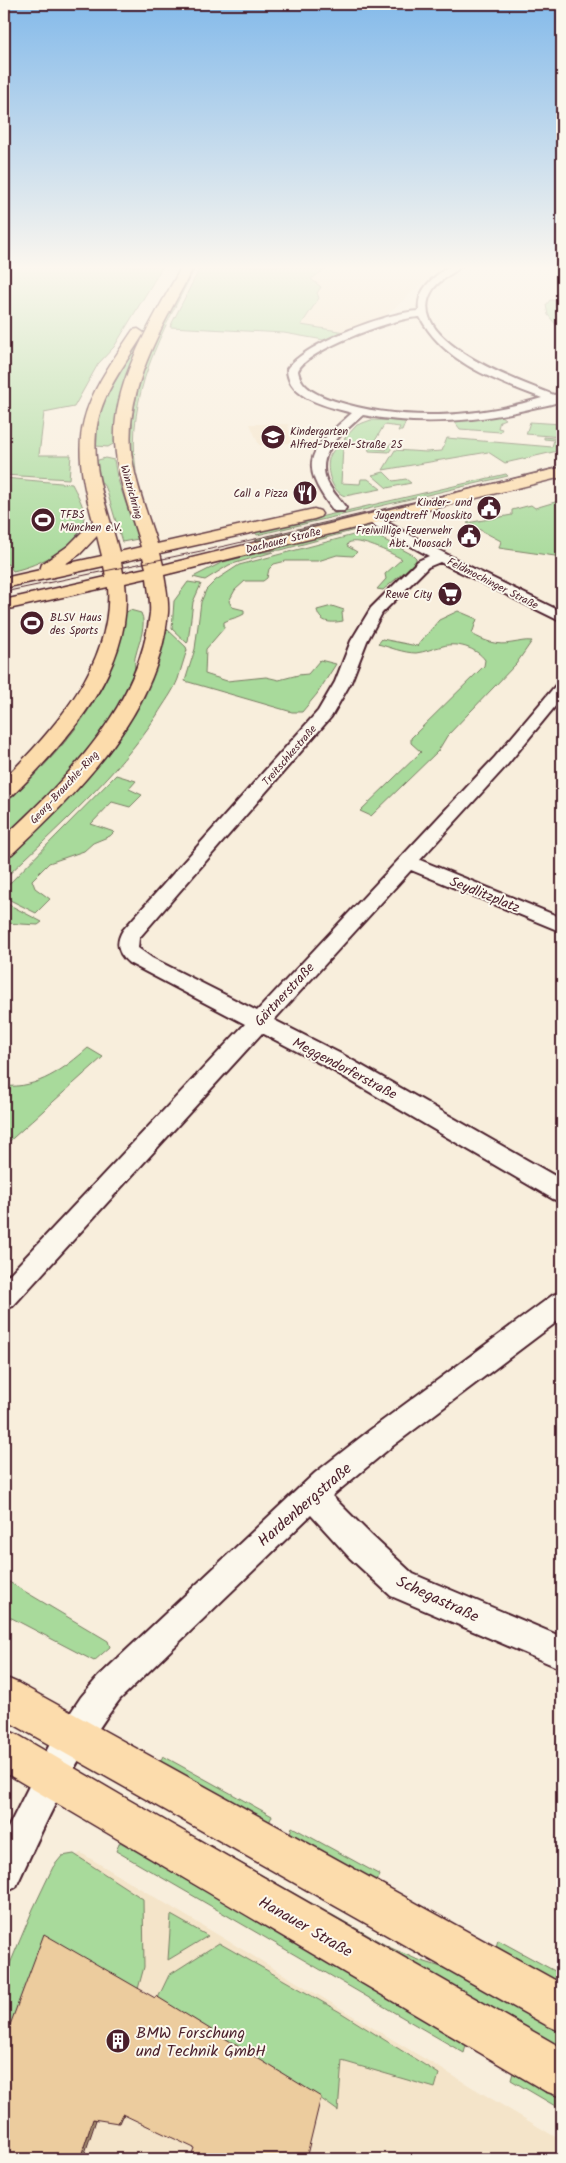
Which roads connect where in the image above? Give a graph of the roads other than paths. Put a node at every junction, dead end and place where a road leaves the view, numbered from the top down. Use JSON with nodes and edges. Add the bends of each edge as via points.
{"nodes":[{"id":1,"x":117,"y":367,"type":"edge"},
{"id":2,"x":138,"y":367,"type":"edge"},
{"id":3,"x":295,"y":367,"type":"edge"},
{"id":4,"x":478,"y":367,"type":"edge"},
{"id":5,"x":559,"y":397,"type":"edge"},
{"id":6,"x":360,"y":412,"type":"junction"},
{"id":7,"x":105,"y":452,"type":"junction"},
{"id":8,"x":562,"y":460,"type":"edge"},
{"id":9,"x":562,"y":472,"type":"edge"},
{"id":10,"x":388,"y":498,"type":"dead end"},
{"id":11,"x":359,"y":504,"type":"dead end"},
{"id":12,"x":339,"y":508,"type":"junction"},
{"id":13,"x":371,"y":518,"type":"junction"},
{"id":14,"x":140,"y":519,"type":"junction"},
{"id":15,"x":101,"y":522,"type":"junction"},
{"id":16,"x":218,"y":534,"type":"junction"},
{"id":17,"x":149,"y":550,"type":"junction"},
{"id":18,"x":441,"y":556,"type":"junction"},
{"id":19,"x":220,"y":557,"type":"junction"},
{"id":20,"x":111,"y":558,"type":"junction"},
{"id":21,"x":156,"y":571,"type":"junction"},
{"id":22,"x":31,"y":577,"type":"junction"},
{"id":23,"x":116,"y":580,"type":"junction"},
{"id":24,"x":4,"y":583,"type":"edge"},
{"id":25,"x":42,"y":596,"type":"junction"},
{"id":26,"x":4,"y":605,"type":"edge"},
{"id":27,"x":159,"y":609,"type":"junction"},
{"id":28,"x":125,"y":613,"type":"junction"},
{"id":29,"x":562,"y":618,"type":"edge"},
{"id":30,"x":562,"y":688,"type":"edge"},
{"id":31,"x":4,"y":791,"type":"edge"},
{"id":32,"x":4,"y":849,"type":"edge"},
{"id":33,"x":407,"y":862,"type":"junction"},
{"id":34,"x":562,"y":925,"type":"edge"},
{"id":35,"x":126,"y":948,"type":"joint"},
{"id":36,"x":259,"y":1021,"type":"junction"},
{"id":37,"x":562,"y":1192,"type":"edge"},
{"id":38,"x":4,"y":1296,"type":"edge"},
{"id":39,"x":562,"y":1303,"type":"edge"},
{"id":40,"x":312,"y":1495,"type":"junction"},
{"id":41,"x":562,"y":1653,"type":"edge"},
{"id":42,"x":4,"y":1697,"type":"edge"},
{"id":43,"x":74,"y":1736,"type":"junction"},
{"id":44,"x":4,"y":1749,"type":"edge"},
{"id":45,"x":50,"y":1778,"type":"junction"},
{"id":46,"x":4,"y":1875,"type":"edge"},
{"id":47,"x":562,"y":2009,"type":"edge"},
{"id":48,"x":562,"y":2074,"type":"edge"}],
"edges":[{"from":1,"to":7,"type":"main road","name":"Wintrichring","via":[[99,396],[88,427]]},
{"from":2,"to":7,"type":"main road","name":"Wintrichring","via":[[124,420]]},
{"from":3,"to":6,"type":"street","via":[[294,378],[304,390],[327,402]]},
{"from":4,"to":5,"type":"street","via":[[503,379]]},
{"from":5,"to":6,"type":"street","via":[[501,411],[448,417],[411,418]]},
{"from":6,"to":12,"type":"street","via":[[326,444],[317,464],[320,483]]},
{"from":7,"to":14,"type":"main road","name":"Wintrichring"},
{"from":7,"to":15,"type":"main road","name":"Wintrichring"},
{"from":8,"to":10,"type":"main road"},
{"from":9,"to":13,"type":"main road","name":"Dachauer Straße"},
{"from":11,"to":12,"type":"main road","name":"Dachauer Straße"},
{"from":12,"to":16,"type":"main road","name":"Dachauer Straße"},
{"from":13,"to":18,"type":"street","name":"Feldmochinger Straße"},
{"from":13,"to":19,"type":"main road","name":"Dachauer Straße"},
{"from":14,"to":16,"type":"main road","via":[[163,527]]},
{"from":14,"to":17,"type":"main road","name":"Wintrichring"},
{"from":15,"to":20,"type":"main road","name":"Wintrichring"},
{"from":15,"to":22,"type":"main road","via":[[74,550]]},
{"from":16,"to":17,"type":"main road","name":"Dachauer Straße"},
{"from":17,"to":20,"type":"main road","name":"Dachauer Straße"},
{"from":17,"to":21,"type":"main road","name":"Georg-Brauchle-Ring"},
{"from":18,"to":29,"type":"street","name":"Feldmochinger Straße"},
{"from":18,"to":35,"type":"street","name":"Treitschkestraße","via":[[423,564],[376,611],[325,713],[130,935]]},
{"from":19,"to":21,"type":"main road","name":"Dachauer Straße"},
{"from":19,"to":27,"type":"main road","via":[[177,585]]},
{"from":20,"to":22,"type":"main road","name":"Dachauer Straße"},
{"from":20,"to":23,"type":"main road"},
{"from":21,"to":23,"type":"main road","name":"Dachauer Straße"},
{"from":21,"to":27,"type":"main road","name":"Georg-Brauchle-Ring"},
{"from":22,"to":24,"type":"main road","name":"Dachauer Straße"},
{"from":23,"to":25,"type":"main road","name":"Dachauer Straße"},
{"from":23,"to":28,"type":"main road"},
{"from":25,"to":26,"type":"main road","name":"Dachauer Straße"},
{"from":25,"to":28,"type":"main road","via":[[74,599]]},
{"from":27,"to":28,"type":"main road"},
{"from":27,"to":32,"type":"main road","name":"Georg-Brauchle-Ring","via":[[154,648],[148,665],[138,690],[119,721],[84,768]]},
{"from":28,"to":31,"type":"main road","via":[[94,680],[76,709],[41,753]]},
{"from":30,"to":33,"type":"street","name":"Gärtnerstraße","via":[[501,761]]},
{"from":33,"to":34,"type":"street","name":"Seydlitzplatz"},
{"from":33,"to":36,"type":"street","name":"Gärtnerstraße"},
{"from":35,"to":36,"type":"street","name":"Meggendorferstraße","via":[[145,963]]},
{"from":36,"to":37,"type":"street","name":"Meggendorferstraße","via":[[411,1103]]},
{"from":36,"to":38,"type":"street","name":"Gärtnerstraße"},
{"from":39,"to":40,"type":"street","name":"Hardenbergstraße"},
{"from":40,"to":41,"type":"street","name":"Schegastraße","via":[[360,1547],[402,1585]]},
{"from":40,"to":43,"type":"street","name":"Hardenbergstraße","via":[[108,1688]]},
{"from":42,"to":43,"type":"main road"},
{"from":43,"to":45,"type":"street"},
{"from":43,"to":47,"type":"main road"},
{"from":44,"to":45,"type":"main road","name":"Hanauer Straße"},
{"from":45,"to":46,"type":"street"},
{"from":45,"to":48,"type":"main road","name":"Hanauer Straße"}]}
